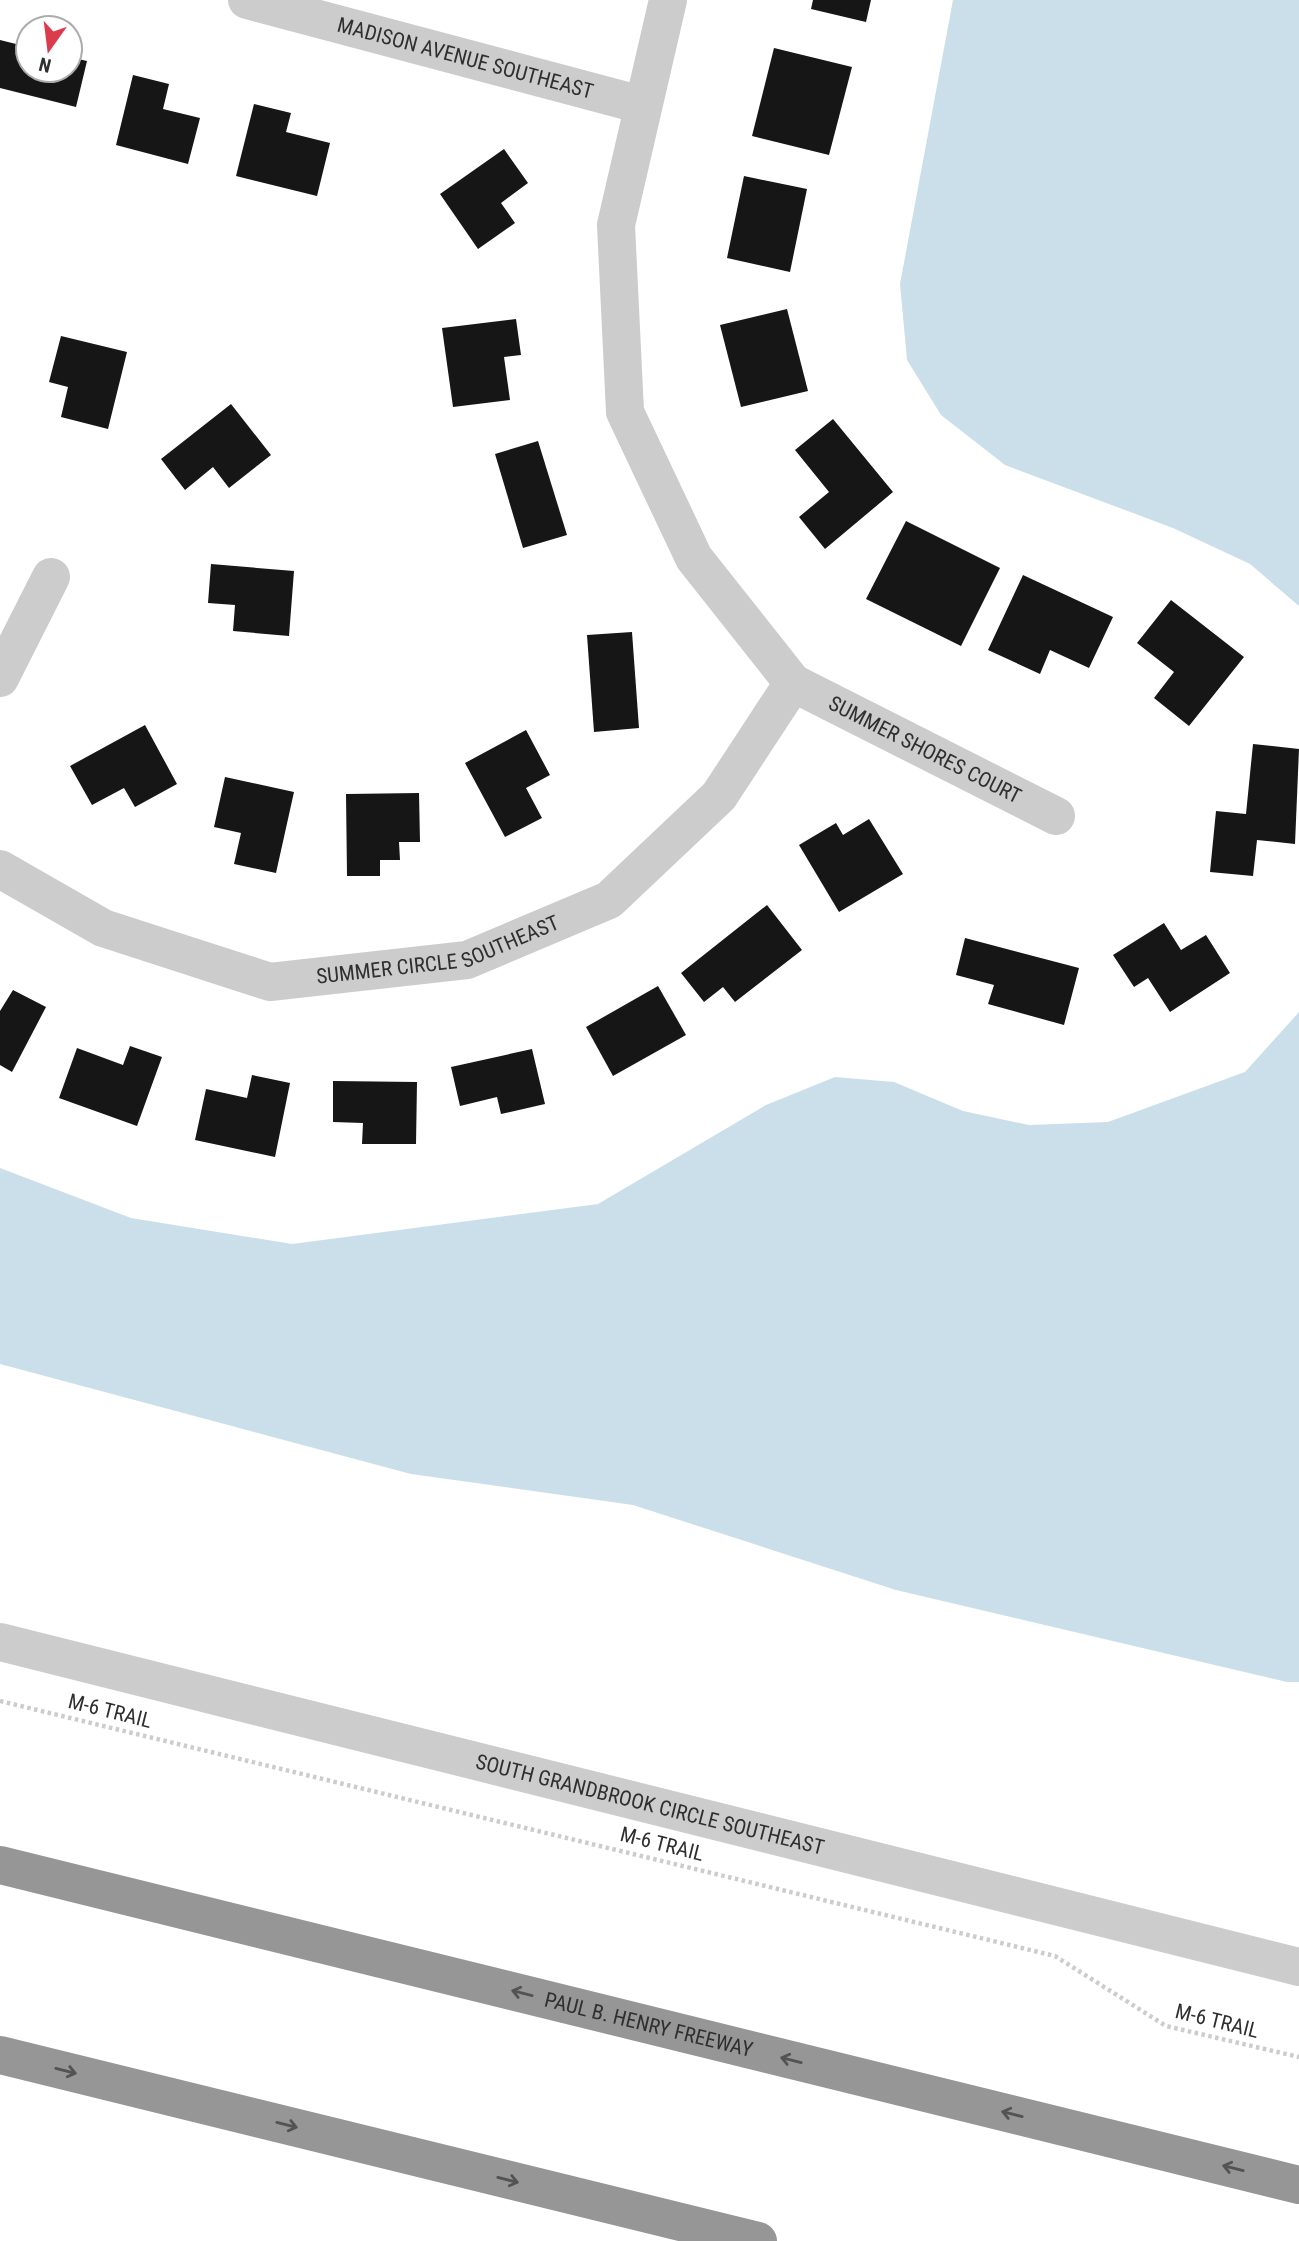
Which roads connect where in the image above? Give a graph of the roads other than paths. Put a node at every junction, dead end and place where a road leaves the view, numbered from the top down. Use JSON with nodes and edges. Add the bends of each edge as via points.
{"nodes":[{"id":1,"x":247,"y":0,"type":"edge"},
{"id":2,"x":668,"y":0,"type":"edge"},
{"id":3,"x":642,"y":105,"type":"junction"},
{"id":4,"x":51,"y":577,"type":"dead end"},
{"id":5,"x":0,"y":678,"type":"edge"},
{"id":6,"x":793,"y":684,"type":"junction"},
{"id":7,"x":1056,"y":816,"type":"dead end"},
{"id":8,"x":0,"y":869,"type":"edge"},
{"id":9,"x":0,"y":1642,"type":"edge"},
{"id":10,"x":0,"y":1865,"type":"edge"},
{"id":11,"x":1299,"y":1967,"type":"edge"},
{"id":12,"x":0,"y":2055,"type":"edge"},
{"id":13,"x":1299,"y":2185,"type":"edge"},
{"id":14,"x":758,"y":2241,"type":"edge"}],
"edges":[{"from":1,"to":3,"type":"street","name":"MADISON AVENUE SOUTHEAST"},
{"from":2,"to":3,"type":"street"},
{"from":3,"to":6,"type":"street","via":[[616,225],[625,412],[694,558]]},
{"from":4,"to":5,"type":"street"},
{"from":6,"to":7,"type":"street","name":"SUMMER SHORES COURT"},
{"from":6,"to":8,"type":"street","name":"SUMMER CIRCLE SOUTHEAST","via":[[719,796],[609,900],[467,960],[270,982],[103,928]]},
{"from":9,"to":11,"type":"street","name":"SOUTH GRANDBROOK CIRCLE SOUTHEAST"},
{"from":13,"to":10,"type":"highway","name":"PAUL B. HENRY FREEWAY","one_way":true},
{"from":12,"to":14,"type":"highway","one_way":true}]}
